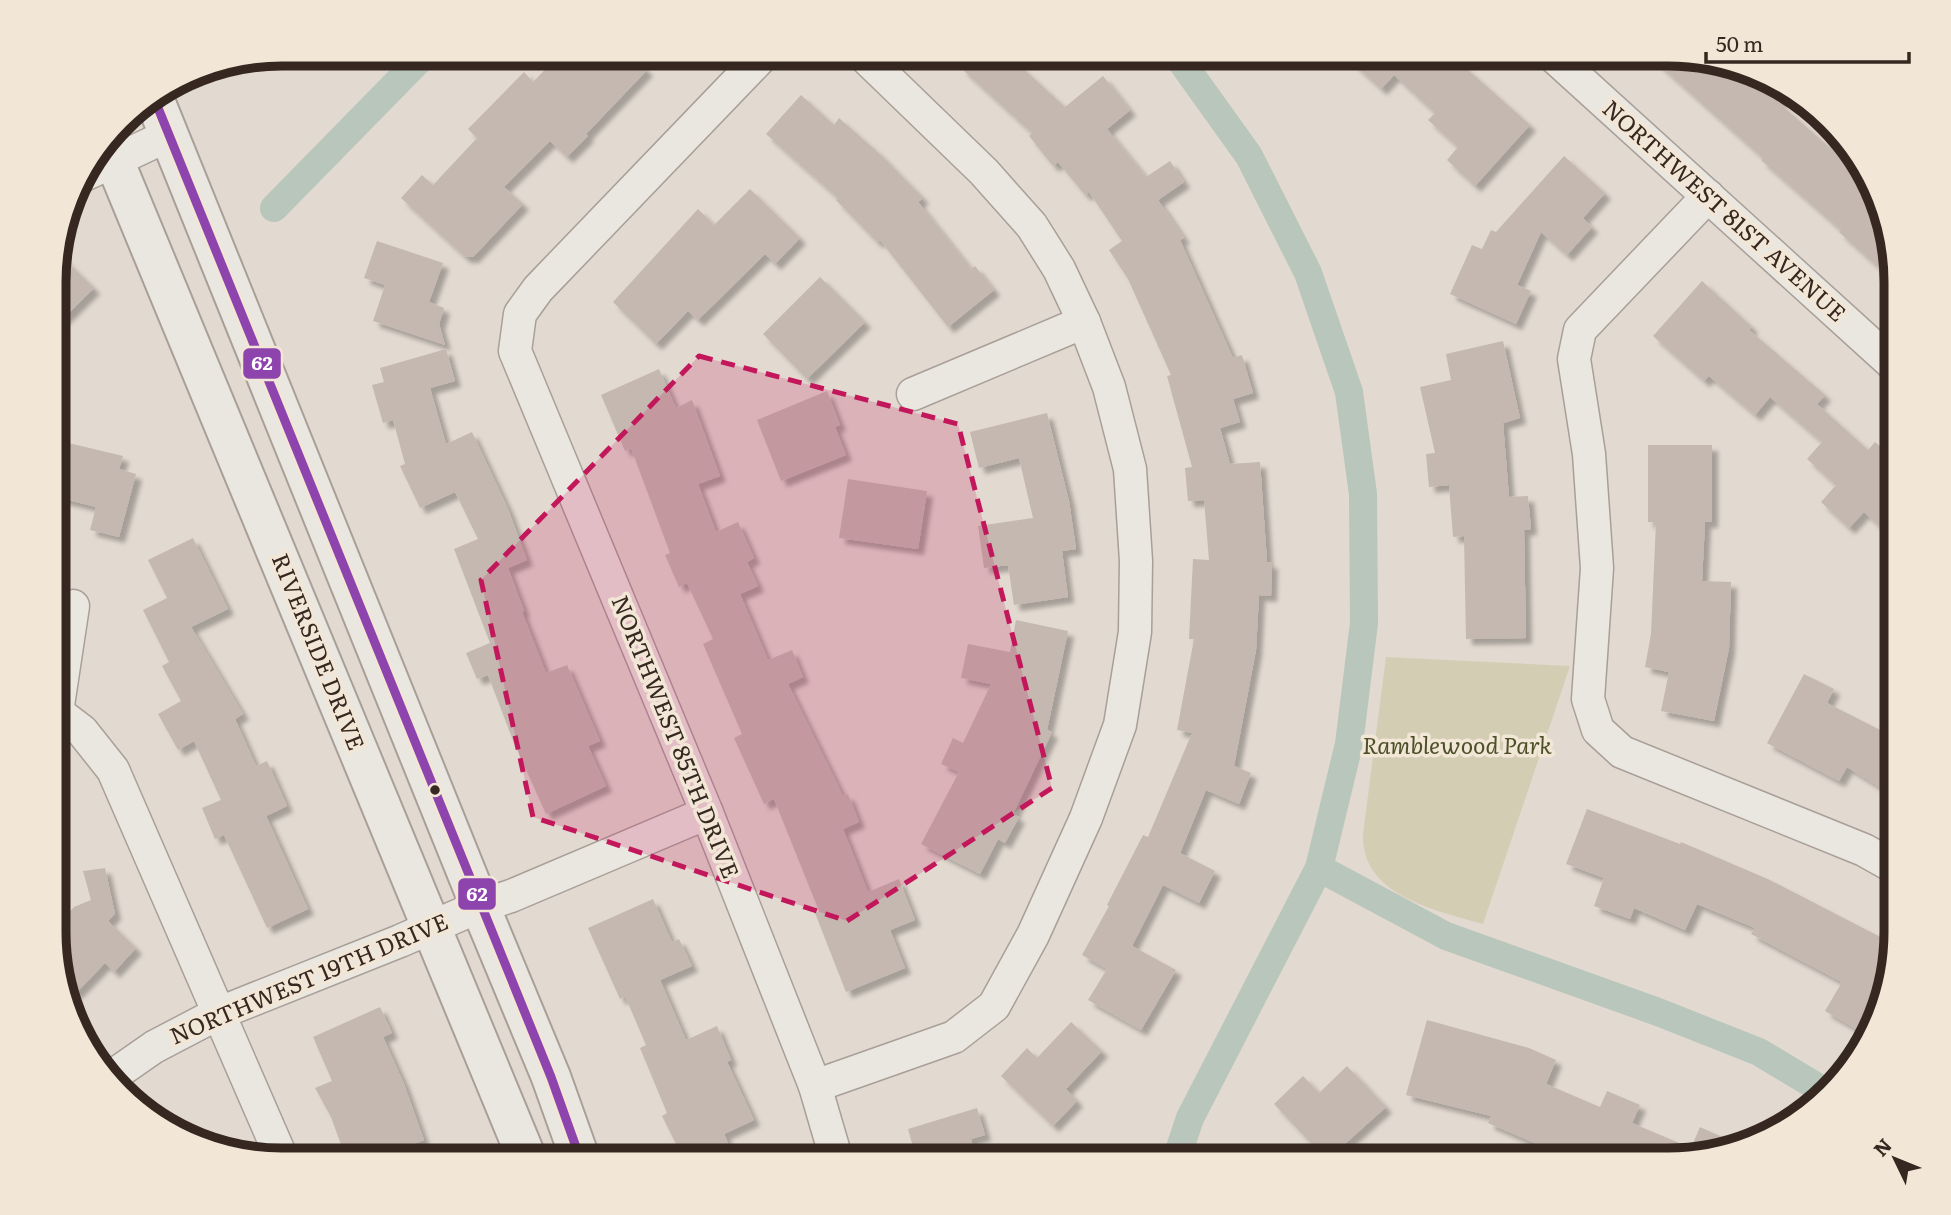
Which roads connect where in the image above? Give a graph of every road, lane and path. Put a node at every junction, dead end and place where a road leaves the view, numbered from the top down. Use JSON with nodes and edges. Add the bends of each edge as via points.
{"nodes":[{"id":1,"x":1564,"y":66,"type":"edge"},
{"id":2,"x":752,"y":67,"type":"edge"},
{"id":3,"x":875,"y":67,"type":"edge"},
{"id":4,"x":157,"y":107,"type":"edge"},
{"id":5,"x":169,"y":135,"type":"junction"},
{"id":6,"x":107,"y":158,"type":"edge"},
{"id":7,"x":103,"y":164,"type":"edge"},
{"id":8,"x":1708,"y":195,"type":"junction"},
{"id":9,"x":1084,"y":322,"type":"junction"},
{"id":10,"x":1884,"y":356,"type":"edge"},
{"id":11,"x":913,"y":394,"type":"dead end"},
{"id":12,"x":73,"y":606,"type":"dead end"},
{"id":13,"x":66,"y":653,"type":"edge"},
{"id":14,"x":66,"y":719,"type":"edge"},
{"id":15,"x":707,"y":813,"type":"junction"},
{"id":16,"x":1884,"y":861,"type":"edge"},
{"id":17,"x":480,"y":906,"type":"junction"},
{"id":18,"x":430,"y":927,"type":"junction"},
{"id":19,"x":217,"y":1013,"type":"junction"},
{"id":20,"x":118,"y":1072,"type":"edge"},
{"id":21,"x":815,"y":1086,"type":"junction"},
{"id":22,"x":277,"y":1148,"type":"edge"},
{"id":23,"x":523,"y":1148,"type":"edge"},
{"id":24,"x":576,"y":1148,"type":"edge"},
{"id":25,"x":833,"y":1148,"type":"edge"}],
"edges":[{"from":1,"to":8,"type":"street","name":"NORTHWEST 81ST AVENUE"},
{"from":2,"to":15,"type":"street","name":"NORTHWEST 85TH DRIVE","via":[[538,289],[520,314],[515,351]]},
{"from":3,"to":9,"type":"street","via":[[984,172],[1032,226]]},
{"from":4,"to":5,"type":"street"},
{"from":5,"to":6,"type":"street"},
{"from":5,"to":17,"type":"street"},
{"from":7,"to":18,"type":"street","name":"RIVERSIDE DRIVE"},
{"from":8,"to":10,"type":"street","name":"NORTHWEST 81ST AVENUE"},
{"from":8,"to":16,"type":"street","via":[[1580,330],[1574,359],[1589,454],[1597,568],[1588,699],[1598,730],[1622,752]]},
{"from":9,"to":11,"type":"street"},
{"from":9,"to":21,"type":"street","via":[[1109,387],[1130,469],[1135,632],[1120,724],[1086,818],[1033,935],[994,1006],[954,1037]]},
{"from":12,"to":13,"type":"street"},
{"from":14,"to":19,"type":"street","via":[[82,731],[113,770]]},
{"from":15,"to":17,"type":"street","name":"NORTHWEST 19TH DRIVE"},
{"from":15,"to":21,"type":"street","name":"NORTHWEST 85TH DRIVE"},
{"from":17,"to":18,"type":"street","name":"NORTHWEST 19TH DRIVE"},
{"from":17,"to":24,"type":"street"},
{"from":18,"to":19,"type":"street","name":"NORTHWEST 19TH DRIVE"},
{"from":18,"to":23,"type":"street","name":"RIVERSIDE DRIVE"},
{"from":19,"to":20,"type":"street","name":"NORTHWEST 19TH DRIVE"},
{"from":19,"to":22,"type":"street"},
{"from":21,"to":25,"type":"street","name":"NORTHWEST 85TH DRIVE"}]}
